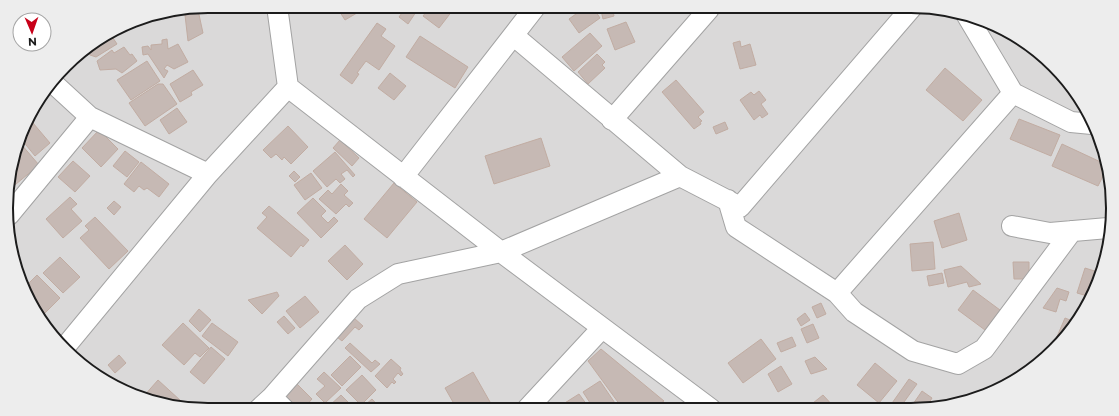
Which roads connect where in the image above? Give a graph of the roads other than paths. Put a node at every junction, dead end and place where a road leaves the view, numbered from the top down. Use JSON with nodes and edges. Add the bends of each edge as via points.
{"nodes":[{"id":1,"x":278,"y":13,"type":"edge"},
{"id":2,"x":531,"y":13,"type":"edge"},
{"id":3,"x":706,"y":13,"type":"edge"},
{"id":4,"x":907,"y":13,"type":"edge"},
{"id":5,"x":971,"y":22,"type":"edge"},
{"id":6,"x":514,"y":36,"type":"junction"},
{"id":7,"x":56,"y":85,"type":"edge"},
{"id":8,"x":288,"y":87,"type":"junction"},
{"id":9,"x":1013,"y":93,"type":"junction"},
{"id":10,"x":90,"y":117,"type":"junction"},
{"id":11,"x":612,"y":120,"type":"junction"},
{"id":12,"x":1087,"y":123,"type":"edge"},
{"id":13,"x":208,"y":174,"type":"junction"},
{"id":14,"x":680,"y":176,"type":"junction"},
{"id":15,"x":403,"y":177,"type":"junction"},
{"id":16,"x":728,"y":200,"type":"junction"},
{"id":17,"x":13,"y":211,"type":"edge"},
{"id":18,"x":1012,"y":226,"type":"dead end"},
{"id":19,"x":1105,"y":228,"type":"edge"},
{"id":20,"x":1072,"y":231,"type":"junction"},
{"id":21,"x":501,"y":252,"type":"junction"},
{"id":22,"x":837,"y":293,"type":"junction"},
{"id":23,"x":602,"y":328,"type":"junction"},
{"id":24,"x":68,"y":344,"type":"edge"},
{"id":25,"x":274,"y":403,"type":"edge"},
{"id":26,"x":533,"y":403,"type":"edge"},
{"id":27,"x":703,"y":403,"type":"edge"}],
"edges":[{"from":1,"to":8,"type":"street"},
{"from":2,"to":6,"type":"street"},
{"from":3,"to":11,"type":"street"},
{"from":4,"to":16,"type":"street","via":[[740,207]]},
{"from":5,"to":9,"type":"street"},
{"from":6,"to":11,"type":"street"},
{"from":6,"to":15,"type":"street"},
{"from":7,"to":10,"type":"street"},
{"from":8,"to":13,"type":"street"},
{"from":8,"to":15,"type":"street"},
{"from":9,"to":12,"type":"street","via":[[1071,122]]},
{"from":9,"to":22,"type":"street"},
{"from":10,"to":13,"type":"street"},
{"from":10,"to":17,"type":"street"},
{"from":11,"to":14,"type":"street"},
{"from":13,"to":24,"type":"street"},
{"from":14,"to":16,"type":"street"},
{"from":14,"to":21,"type":"street"},
{"from":15,"to":21,"type":"street"},
{"from":16,"to":22,"type":"street","via":[[736,227]]},
{"from":18,"to":20,"type":"street","via":[[1050,233]]},
{"from":19,"to":20,"type":"street"},
{"from":20,"to":22,"type":"street","via":[[984,349],[958,364],[913,351],[854,312]]},
{"from":21,"to":23,"type":"street"},
{"from":21,"to":25,"type":"street","via":[[398,274],[358,299]]},
{"from":23,"to":26,"type":"street"},
{"from":23,"to":27,"type":"street"}]}
